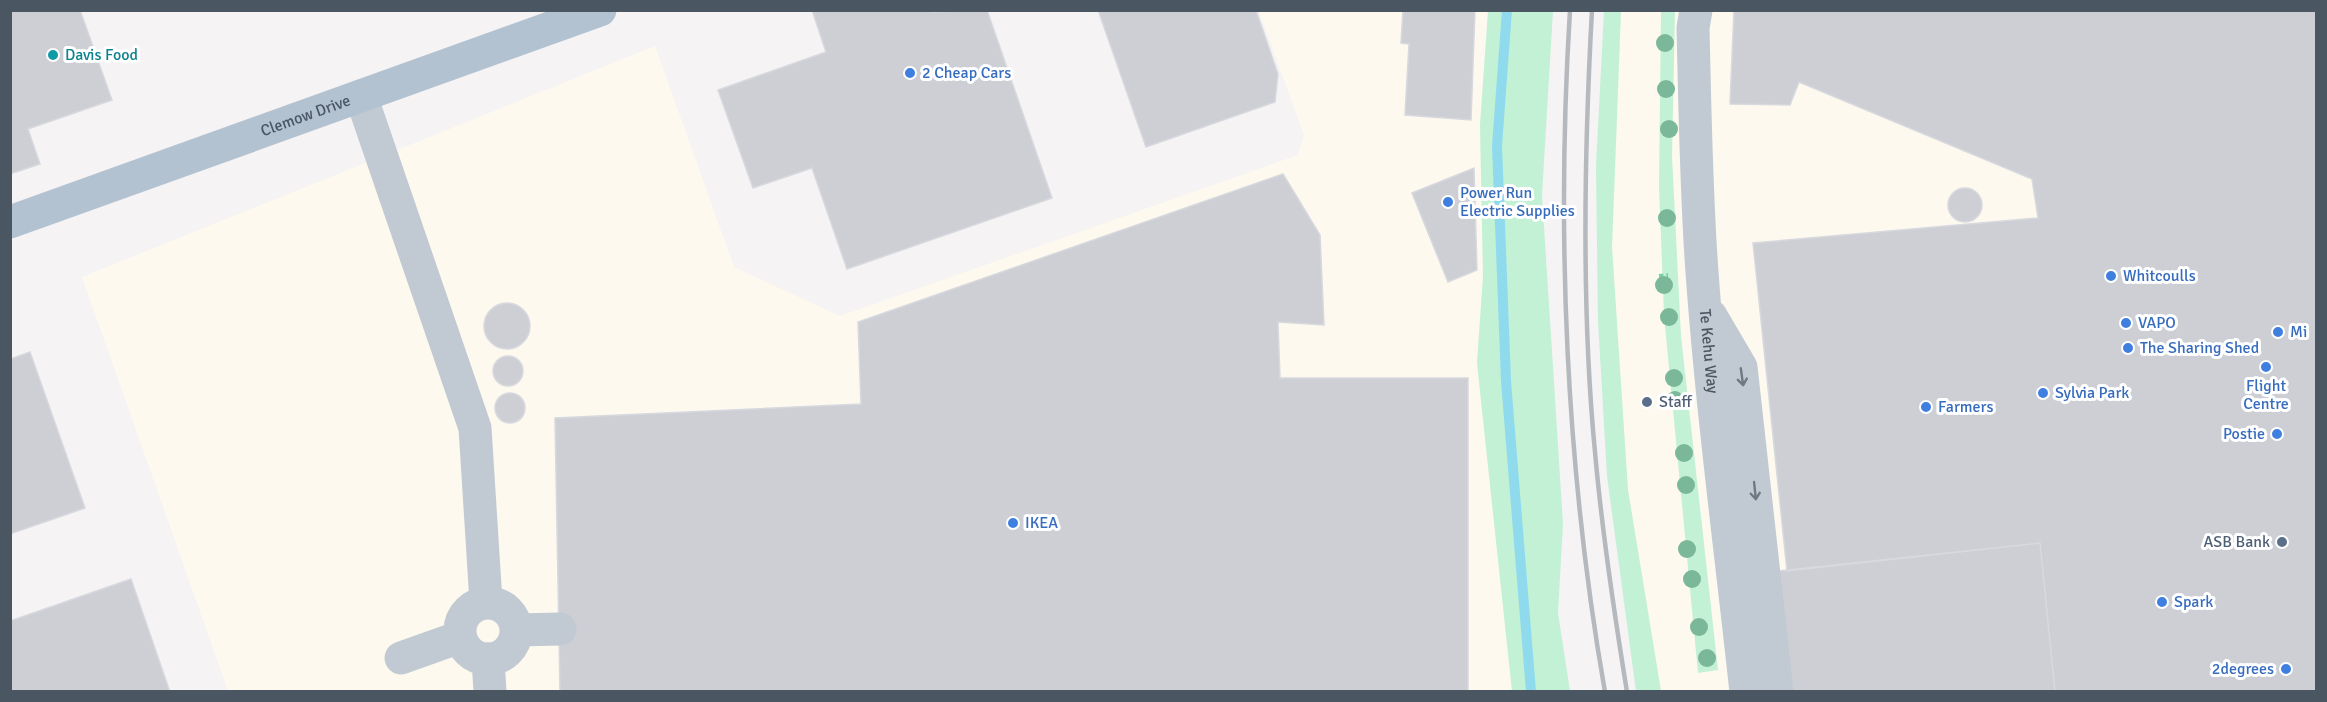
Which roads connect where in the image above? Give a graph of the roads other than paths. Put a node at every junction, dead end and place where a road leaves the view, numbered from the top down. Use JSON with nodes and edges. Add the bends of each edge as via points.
{"nodes":[{"id":1,"x":600,"y":10,"type":"edge"},
{"id":2,"x":1696,"y":10,"type":"edge"},
{"id":3,"x":361,"y":96,"type":"junction"},
{"id":4,"x":10,"y":222,"type":"edge"},
{"id":5,"x":1706,"y":307,"type":"junction"},
{"id":6,"x":486,"y":602,"type":"junction"},
{"id":7,"x":560,"y":629,"type":"dead end"},
{"id":8,"x":517,"y":630,"type":"junction"},
{"id":9,"x":460,"y":637,"type":"junction"},
{"id":10,"x":401,"y":658,"type":"dead end"},
{"id":11,"x":488,"y":659,"type":"junction"},
{"id":12,"x":490,"y":692,"type":"edge"},
{"id":13,"x":1746,"y":692,"type":"edge"},
{"id":14,"x":1777,"y":692,"type":"edge"}],
"edges":[{"from":1,"to":3,"type":"main road","name":"Clemow Drive"},
{"from":2,"to":5,"type":"lane","name":"Te Kehu Way","via":[[1696,149]]},
{"from":3,"to":4,"type":"main road","name":"Clemow Drive"},
{"from":3,"to":6,"type":"lane","via":[[475,428]]},
{"from":5,"to":13,"type":"lane","name":"Te Kehu Way"},
{"from":5,"to":14,"type":"lane","one_way":true,"via":[[1741,367],[1775,608]]},
{"from":6,"to":8,"type":"lane","via":[[504,607]]},
{"from":6,"to":9,"type":"lane","via":[[468,610],[462,618]]},
{"from":7,"to":8,"type":"lane"},
{"from":8,"to":11,"type":"lane","via":[[512,647],[505,654]]},
{"from":9,"to":10,"type":"lane"},
{"from":9,"to":11,"type":"lane","via":[[470,653]]},
{"from":11,"to":12,"type":"lane"}]}
